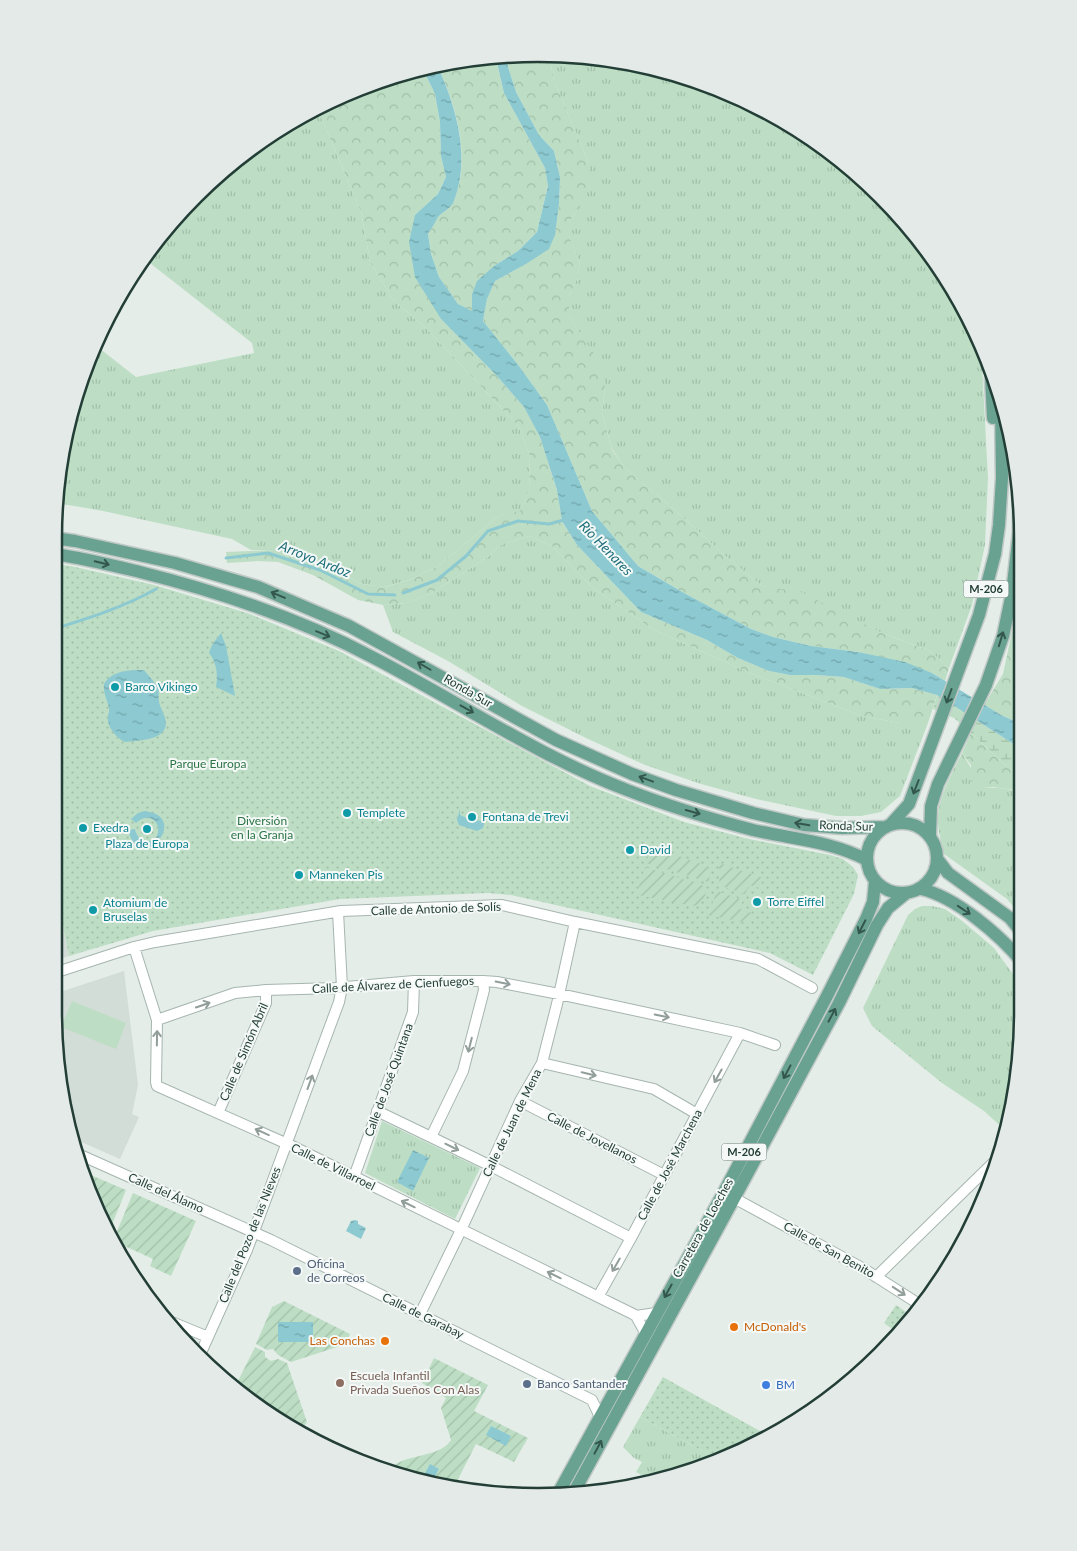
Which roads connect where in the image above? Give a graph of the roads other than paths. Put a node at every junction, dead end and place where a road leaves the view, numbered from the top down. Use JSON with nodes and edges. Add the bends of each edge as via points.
{"nodes":[{"id":1,"x":992,"y":395,"type":"edge"},
{"id":2,"x":1001,"y":430,"type":"edge"},
{"id":3,"x":999,"y":525,"type":"junction"},
{"id":4,"x":63,"y":539,"type":"edge"},
{"id":5,"x":63,"y":555,"type":"edge"},
{"id":6,"x":1014,"y":576,"type":"edge"},
{"id":7,"x":888,"y":826,"type":"junction"},
{"id":8,"x":930,"y":836,"type":"junction"},
{"id":9,"x":867,"y":860,"type":"junction"},
{"id":10,"x":938,"y":860,"type":"junction"},
{"id":11,"x":875,"y":881,"type":"junction"},
{"id":12,"x":921,"y":889,"type":"junction"},
{"id":13,"x":905,"y":894,"type":"junction"},
{"id":14,"x":338,"y":912,"type":"junction"},
{"id":15,"x":574,"y":922,"type":"junction"},
{"id":16,"x":1014,"y":923,"type":"edge"},
{"id":17,"x":134,"y":947,"type":"junction"},
{"id":18,"x":1014,"y":954,"type":"edge"},
{"id":19,"x":63,"y":970,"type":"edge"},
{"id":20,"x":414,"y":981,"type":"junction"},
{"id":21,"x":484,"y":981,"type":"junction"},
{"id":22,"x":342,"y":987,"type":"junction"},
{"id":23,"x":812,"y":988,"type":"dead end"},
{"id":24,"x":266,"y":990,"type":"junction"},
{"id":25,"x":559,"y":994,"type":"junction"},
{"id":26,"x":157,"y":1020,"type":"junction"},
{"id":27,"x":740,"y":1033,"type":"junction"},
{"id":28,"x":775,"y":1045,"type":"dead end"},
{"id":29,"x":542,"y":1062,"type":"junction"},
{"id":30,"x":520,"y":1101,"type":"junction"},
{"id":31,"x":377,"y":1111,"type":"junction"},
{"id":32,"x":218,"y":1113,"type":"junction"},
{"id":33,"x":697,"y":1114,"type":"junction"},
{"id":34,"x":431,"y":1137,"type":"junction"},
{"id":35,"x":287,"y":1144,"type":"junction"},
{"id":36,"x":85,"y":1157,"type":"edge"},
{"id":37,"x":491,"y":1166,"type":"junction"},
{"id":38,"x":989,"y":1167,"type":"edge"},
{"id":39,"x":664,"y":1175,"type":"junction"},
{"id":40,"x":354,"y":1177,"type":"junction"},
{"id":41,"x":734,"y":1198,"type":"junction"},
{"id":42,"x":462,"y":1230,"type":"junction"},
{"id":43,"x":254,"y":1232,"type":"junction"},
{"id":44,"x":632,"y":1238,"type":"junction"},
{"id":45,"x":876,"y":1276,"type":"junction"},
{"id":46,"x":598,"y":1297,"type":"junction"},
{"id":47,"x":916,"y":1302,"type":"edge"},
{"id":48,"x":656,"y":1313,"type":"junction"},
{"id":49,"x":420,"y":1314,"type":"junction"},
{"id":50,"x":636,"y":1316,"type":"junction"},
{"id":51,"x":180,"y":1324,"type":"edge"},
{"id":52,"x":646,"y":1334,"type":"junction"},
{"id":53,"x":208,"y":1337,"type":"junction"},
{"id":54,"x":203,"y":1350,"type":"edge"},
{"id":55,"x":612,"y":1394,"type":"junction"},
{"id":56,"x":590,"y":1399,"type":"junction"},
{"id":57,"x":600,"y":1418,"type":"junction"},
{"id":58,"x":576,"y":1486,"type":"edge"},
{"id":59,"x":562,"y":1487,"type":"edge"}],
"edges":[{"from":1,"to":3,"type":"main road"},
{"from":2,"to":3,"type":"main road","number":"M-206"},
{"from":3,"to":7,"type":"main road","number":"M-206","one_way":true,"via":[[979,615],[909,804]]},
{"from":7,"to":4,"type":"main road","name":"Ronda Sur","one_way":true,"via":[[842,828],[804,825],[676,790],[556,740],[349,626],[258,587],[175,563]]},
{"from":5,"to":9,"type":"main road","name":"Ronda Sur","one_way":true,"via":[[174,581],[255,606],[342,641],[549,755],[627,790],[752,830],[844,849]]},
{"from":8,"to":6,"type":"main road","number":"M-206","one_way":true,"via":[[931,806],[938,784],[986,685],[1003,636]]},
{"from":7,"to":8,"type":"main road","via":[[898,823],[916,826]]},
{"from":7,"to":9,"type":"main road","number":"M-206","via":[[873,839]]},
{"from":8,"to":10,"type":"main road","number":"M-206"},
{"from":9,"to":11,"type":"main road","number":"M-206"},
{"from":10,"to":12,"type":"main road","via":[[933,876]]},
{"from":10,"to":16,"type":"main road","via":[[948,872]]},
{"from":11,"to":13,"type":"main road","via":[[889,891]]},
{"from":11,"to":48,"type":"main road","name":"Carretera de Loeches","number":"M-206","one_way":true,"via":[[873,902],[836,979]]},
{"from":12,"to":13,"type":"main road","number":"M-206"},
{"from":12,"to":18,"type":"main road","one_way":true,"via":[[944,897],[989,928]]},
{"from":41,"to":13,"type":"main road","name":"Carretera de Loeches","number":"M-206","one_way":true,"via":[[877,925],[888,908]]},
{"from":14,"to":15,"type":"street","name":"Calle de Antonio de Solís","via":[[502,905]]},
{"from":14,"to":17,"type":"street","name":"Calle de Antonio de Solís"},
{"from":14,"to":22,"type":"street","name":"Calle del Pozo de las Nieves"},
{"from":15,"to":23,"type":"street","name":"Calle de Antonio de Solís","via":[[758,959]]},
{"from":15,"to":25,"type":"street","name":"Calle de Juan de Mena"},
{"from":17,"to":19,"type":"street","name":"Calle de Antonio de Solís"},
{"from":17,"to":26,"type":"street","name":"Calle de Villarroel"},
{"from":20,"to":21,"type":"street","name":"Calle de Álvarez de Cienfuegos"},
{"from":20,"to":22,"type":"street","name":"Calle de Álvarez de Cienfuegos"},
{"from":20,"to":31,"type":"street","name":"Calle de José Quintana","via":[[414,1012]]},
{"from":21,"to":25,"type":"street","name":"Calle de Álvarez de Cienfuegos","one_way":true},
{"from":21,"to":34,"type":"street","one_way":true,"via":[[463,1071]]},
{"from":22,"to":24,"type":"street","name":"Calle de Álvarez de Cienfuegos"},
{"from":35,"to":22,"type":"street","name":"Calle del Pozo de las Nieves","one_way":true},
{"from":26,"to":24,"type":"street","name":"Calle de Álvarez de Cienfuegos","one_way":true,"via":[[235,994]]},
{"from":24,"to":32,"type":"street","name":"Calle de Simón Abril","via":[[266,1003]]},
{"from":25,"to":27,"type":"street","name":"Calle de Álvarez de Cienfuegos","one_way":true},
{"from":25,"to":29,"type":"street","name":"Calle de Juan de Mena"},
{"from":32,"to":26,"type":"street","name":"Calle de Villarroel","one_way":true,"via":[[157,1086]]},
{"from":27,"to":28,"type":"street","name":"Calle de Álvarez de Cienfuegos"},
{"from":27,"to":33,"type":"street","name":"Calle de José Marchena","one_way":true},
{"from":29,"to":30,"type":"street","name":"Calle de Juan de Mena"},
{"from":29,"to":33,"type":"street","one_way":true,"via":[[654,1089]]},
{"from":30,"to":37,"type":"street","name":"Calle de Juan de Mena"},
{"from":30,"to":39,"type":"street","name":"Calle de Jovellanos"},
{"from":31,"to":34,"type":"street"},
{"from":31,"to":40,"type":"street","name":"Calle de José Quintana"},
{"from":35,"to":32,"type":"street","name":"Calle de Villarroel","one_way":true},
{"from":33,"to":39,"type":"street","name":"Calle de José Marchena"},
{"from":34,"to":37,"type":"street","one_way":true},
{"from":35,"to":40,"type":"street","name":"Calle de Villarroel"},
{"from":35,"to":43,"type":"street","name":"Calle del Pozo de las Nieves"},
{"from":36,"to":43,"type":"street","name":"Calle del Álamo"},
{"from":37,"to":42,"type":"street","name":"Calle de Juan de Mena"},
{"from":37,"to":44,"type":"street"},
{"from":38,"to":45,"type":"street"},
{"from":39,"to":44,"type":"street","name":"Calle de José Marchena"},
{"from":42,"to":40,"type":"street","name":"Calle de Villarroel","one_way":true},
{"from":41,"to":45,"type":"street","name":"Calle de San Benito"},
{"from":58,"to":41,"type":"main road","name":"Carretera de Loeches","number":"M-206","one_way":true},
{"from":46,"to":42,"type":"street","name":"Calle de Villarroel","one_way":true},
{"from":42,"to":49,"type":"street","name":"Calle de Juan de Mena"},
{"from":43,"to":49,"type":"street","name":"Calle de Garabay"},
{"from":43,"to":53,"type":"street","name":"Calle del Pozo de las Nieves"},
{"from":44,"to":46,"type":"street","name":"Calle de José Marchena","one_way":true},
{"from":45,"to":47,"type":"street","name":"Calle de San Benito","one_way":true},
{"from":46,"to":50,"type":"street","name":"Calle de Villarroel"},
{"from":48,"to":50,"type":"street"},
{"from":48,"to":52,"type":"main road","name":"Carretera de Loeches","number":"M-206"},
{"from":49,"to":56,"type":"street","name":"Calle de Garabay"},
{"from":50,"to":52,"type":"street"},
{"from":51,"to":53,"type":"street"},
{"from":52,"to":55,"type":"main road","name":"Carretera de Loeches","number":"M-206"},
{"from":53,"to":54,"type":"street","name":"Calle del Pozo de las Nieves"},
{"from":55,"to":56,"type":"street"},
{"from":55,"to":57,"type":"main road","name":"Carretera de Loeches","number":"M-206"},
{"from":56,"to":57,"type":"street"},
{"from":57,"to":59,"type":"main road","name":"Carretera de Loeches","number":"M-206"}]}
